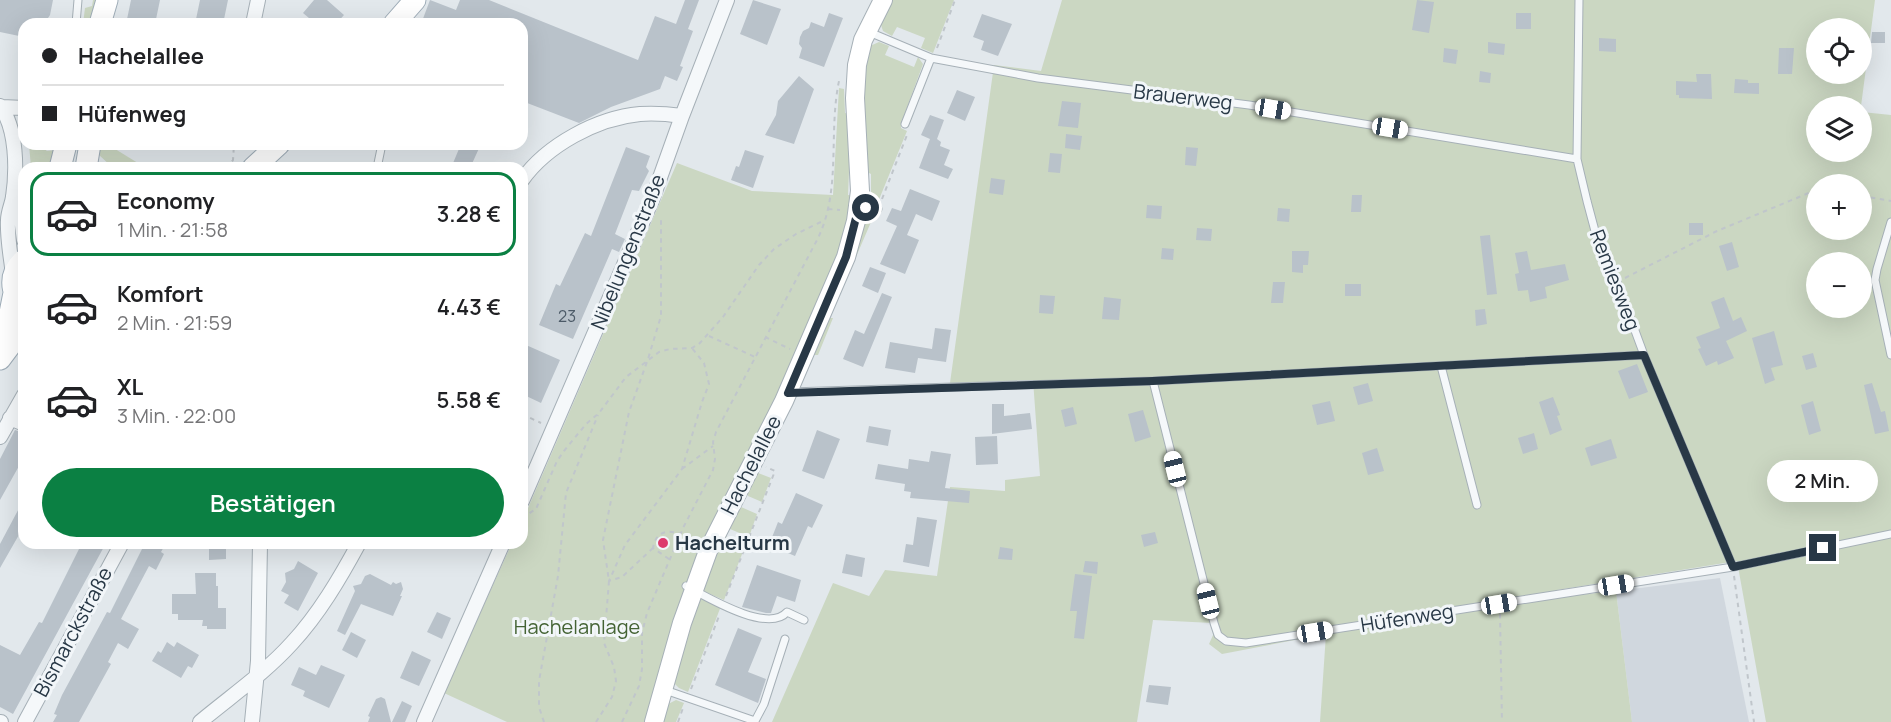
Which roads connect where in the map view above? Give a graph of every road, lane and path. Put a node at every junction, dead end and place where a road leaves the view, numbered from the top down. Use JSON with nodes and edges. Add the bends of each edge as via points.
{"nodes":[{"id":1,"x":78,"y":0,"type":"edge"},
{"id":2,"x":107,"y":0,"type":"edge"},
{"id":3,"x":112,"y":0,"type":"edge"},
{"id":4,"x":258,"y":0,"type":"edge"},
{"id":5,"x":415,"y":0,"type":"edge"},
{"id":6,"x":727,"y":0,"type":"edge"},
{"id":7,"x":883,"y":0,"type":"edge"},
{"id":8,"x":955,"y":0,"type":"edge"},
{"id":9,"x":1579,"y":0,"type":"edge"},
{"id":10,"x":76,"y":18,"type":"edge"},
{"id":11,"x":102,"y":18,"type":"edge"},
{"id":12,"x":109,"y":18,"type":"edge"},
{"id":13,"x":254,"y":18,"type":"edge"},
{"id":14,"x":399,"y":18,"type":"edge"},
{"id":15,"x":867,"y":31,"type":"junction"},
{"id":16,"x":931,"y":58,"type":"junction"},
{"id":17,"x":840,"y":77,"type":"dead end"},
{"id":18,"x":1,"y":107,"type":"edge"},
{"id":19,"x":18,"y":108,"type":"edge"},
{"id":20,"x":682,"y":116,"type":"junction"},
{"id":21,"x":905,"y":124,"type":"joint"},
{"id":22,"x":272,"y":150,"type":"edge"},
{"id":23,"x":1578,"y":159,"type":"junction"},
{"id":24,"x":260,"y":162,"type":"edge"},
{"id":25,"x":528,"y":173,"type":"edge"},
{"id":26,"x":1806,"y":194,"type":"edge"},
{"id":27,"x":13,"y":196,"type":"junction"},
{"id":28,"x":1872,"y":198,"type":"edge"},
{"id":29,"x":652,"y":200,"type":"junction"},
{"id":30,"x":1891,"y":201,"type":"edge"},
{"id":31,"x":878,"y":209,"type":"joint"},
{"id":32,"x":18,"y":210,"type":"edge"},
{"id":33,"x":858,"y":210,"type":"junction"},
{"id":34,"x":825,"y":220,"type":"junction"},
{"id":35,"x":1891,"y":222,"type":"edge"},
{"id":36,"x":18,"y":277,"type":"edge"},
{"id":37,"x":1617,"y":282,"type":"junction"},
{"id":38,"x":18,"y":286,"type":"edge"},
{"id":39,"x":708,"y":336,"type":"junction"},
{"id":40,"x":765,"y":338,"type":"junction"},
{"id":41,"x":692,"y":348,"type":"junction"},
{"id":42,"x":10,"y":349,"type":"edge"},
{"id":43,"x":803,"y":355,"type":"junction"},
{"id":44,"x":1644,"y":355,"type":"junction"},
{"id":45,"x":1891,"y":355,"type":"edge"},
{"id":46,"x":755,"y":357,"type":"junction"},
{"id":47,"x":648,"y":359,"type":"junction"},
{"id":48,"x":0,"y":364,"type":"edge"},
{"id":49,"x":1442,"y":366,"type":"junction"},
{"id":50,"x":18,"y":367,"type":"edge"},
{"id":51,"x":1153,"y":381,"type":"junction"},
{"id":52,"x":788,"y":393,"type":"junction"},
{"id":53,"x":18,"y":405,"type":"edge"},
{"id":54,"x":599,"y":413,"type":"junction"},
{"id":55,"x":528,"y":417,"type":"edge"},
{"id":56,"x":10,"y":418,"type":"junction"},
{"id":57,"x":18,"y":421,"type":"edge"},
{"id":58,"x":554,"y":429,"type":"junction"},
{"id":59,"x":0,"y":437,"type":"edge"},
{"id":60,"x":713,"y":446,"type":"junction"},
{"id":61,"x":764,"y":466,"type":"dead end"},
{"id":62,"x":682,"y":469,"type":"junction"},
{"id":63,"x":528,"y":488,"type":"edge"},
{"id":64,"x":1477,"y":505,"type":"dead end"},
{"id":65,"x":528,"y":514,"type":"edge"},
{"id":66,"x":681,"y":534,"type":"junction"},
{"id":67,"x":1891,"y":534,"type":"edge"},
{"id":68,"x":653,"y":548,"type":"junction"},
{"id":69,"x":119,"y":549,"type":"edge"},
{"id":70,"x":260,"y":549,"type":"edge"},
{"id":71,"x":355,"y":549,"type":"edge"},
{"id":72,"x":500,"y":549,"type":"edge"},
{"id":73,"x":669,"y":559,"type":"junction"},
{"id":74,"x":1733,"y":567,"type":"junction"},
{"id":75,"x":609,"y":581,"type":"junction"},
{"id":76,"x":689,"y":588,"type":"junction"},
{"id":77,"x":723,"y":604,"type":"junction"},
{"id":78,"x":1499,"y":604,"type":"junction"},
{"id":79,"x":804,"y":620,"type":"dead end"},
{"id":80,"x":785,"y":639,"type":"dead end"},
{"id":81,"x":257,"y":676,"type":"junction"},
{"id":82,"x":663,"y":689,"type":"junction"},
{"id":83,"x":692,"y":691,"type":"dead end"},
{"id":84,"x":755,"y":721,"type":"edge"},
{"id":85,"x":25,"y":722,"type":"edge"},
{"id":86,"x":200,"y":722,"type":"edge"},
{"id":87,"x":252,"y":722,"type":"edge"},
{"id":88,"x":424,"y":722,"type":"edge"},
{"id":89,"x":544,"y":722,"type":"edge"},
{"id":90,"x":596,"y":722,"type":"edge"},
{"id":91,"x":622,"y":722,"type":"edge"},
{"id":92,"x":654,"y":722,"type":"edge"},
{"id":93,"x":1502,"y":722,"type":"edge"},
{"id":94,"x":1754,"y":722,"type":"edge"}],
"edges":[{"from":1,"to":10,"type":"lane"},
{"from":2,"to":11,"type":"main road"},
{"from":3,"to":12,"type":"main road"},
{"from":4,"to":13,"type":"street"},
{"from":5,"to":14,"type":"main road"},
{"from":6,"to":20,"type":"street","name":"Nibelungenstraße"},
{"from":7,"to":15,"type":"street","name":"Hachelallee"},
{"from":8,"to":16,"type":"path"},
{"from":9,"to":23,"type":"lane","name":"Remiesweg"},
{"from":15,"to":16,"type":"lane"},
{"from":15,"to":33,"type":"street","name":"Hachelallee","via":[[852,98],[860,191]]},
{"from":16,"to":21,"type":"lane"},
{"from":16,"to":23,"type":"lane","name":"Brauerweg","via":[[1038,78],[1249,105]]},
{"from":17,"to":34,"type":"path"},
{"from":18,"to":19,"type":"street"},
{"from":18,"to":27,"type":"street","via":[[13,145]]},
{"from":20,"to":25,"type":"street","via":[[641,114],[600,124],[557,147]]},
{"from":20,"to":29,"type":"street","name":"Nibelungenstraße"},
{"from":21,"to":31,"type":"path","via":[[908,131]]},
{"from":22,"to":24,"type":"main road"},
{"from":23,"to":37,"type":"lane","name":"Remiesweg","via":[[1595,231]]},
{"from":26,"to":37,"type":"path","via":[[1717,231]]},
{"from":27,"to":32,"type":"street"},
{"from":27,"to":36,"type":"street","via":[[8,217]]},
{"from":28,"to":30,"type":"path"},
{"from":29,"to":47,"type":"path","via":[[659,206],[661,220],[660,316]]},
{"from":29,"to":58,"type":"street","name":"Nibelungenstraße"},
{"from":31,"to":33,"type":"lane"},
{"from":33,"to":43,"type":"street","name":"Hachelallee","via":[[846,257]]},
{"from":34,"to":39,"type":"path","via":[[774,249]]},
{"from":34,"to":40,"type":"path"},
{"from":35,"to":45,"type":"lane","via":[[1875,280]]},
{"from":37,"to":44,"type":"lane","name":"Remiesweg"},
{"from":38,"to":42,"type":"main road","via":[[9,318]]},
{"from":39,"to":41,"type":"path"},
{"from":39,"to":46,"type":"path"},
{"from":40,"to":43,"type":"path"},
{"from":40,"to":46,"type":"path"},
{"from":41,"to":47,"type":"path","via":[[670,348]]},
{"from":41,"to":62,"type":"path","via":[[704,363],[709,384]]},
{"from":42,"to":48,"type":"main road"},
{"from":42,"to":50,"type":"path"},
{"from":43,"to":52,"type":"street","name":"Hachelallee"},
{"from":44,"to":49,"type":"lane"},
{"from":44,"to":74,"type":"lane","name":"Remiesweg"},
{"from":46,"to":60,"type":"path","via":[[716,432]]},
{"from":47,"to":54,"type":"path","via":[[626,377]]},
{"from":47,"to":75,"type":"path","via":[[629,412],[603,540]]},
{"from":49,"to":51,"type":"lane"},
{"from":49,"to":64,"type":"lane"},
{"from":51,"to":52,"type":"lane"},
{"from":51,"to":78,"type":"lane","name":"Hüfenweg","via":[[1214,623],[1222,639],[1246,643]]},
{"from":52,"to":76,"type":"street","name":"Hachelallee"},
{"from":53,"to":56,"type":"street"},
{"from":54,"to":65,"type":"path","via":[[564,451],[536,509]]},
{"from":54,"to":89,"type":"path","via":[[566,494],[558,576],[538,681]]},
{"from":55,"to":58,"type":"path"},
{"from":56,"to":57,"type":"street"},
{"from":56,"to":59,"type":"street"},
{"from":58,"to":63,"type":"street","name":"Nibelungenstraße"},
{"from":60,"to":62,"type":"path"},
{"from":60,"to":66,"type":"path","via":[[713,470]]},
{"from":61,"to":77,"type":"path","via":[[775,471]]},
{"from":62,"to":75,"type":"path","via":[[625,545]]},
{"from":66,"to":68,"type":"path","via":[[663,531]]},
{"from":66,"to":73,"type":"path"},
{"from":67,"to":74,"type":"lane","name":"Hüfenweg"},
{"from":68,"to":73,"type":"path"},
{"from":68,"to":75,"type":"path","via":[[622,578]]},
{"from":69,"to":85,"type":"street","name":"Bismarckstraße"},
{"from":70,"to":81,"type":"street"},
{"from":71,"to":81,"type":"street","via":[[305,627]]},
{"from":72,"to":88,"type":"street"},
{"from":73,"to":91,"type":"path","via":[[644,625],[639,686]]},
{"from":74,"to":78,"type":"lane","name":"Hüfenweg"},
{"from":74,"to":94,"type":"path"},
{"from":75,"to":90,"type":"path","via":[[603,638],[616,686]]},
{"from":76,"to":77,"type":"lane"},
{"from":76,"to":82,"type":"street","name":"Hachelallee"},
{"from":77,"to":79,"type":"lane","via":[[763,620],[787,612]]},
{"from":77,"to":83,"type":"path"},
{"from":78,"to":93,"type":"path"},
{"from":80,"to":84,"type":"lane"},
{"from":81,"to":86,"type":"street"},
{"from":81,"to":87,"type":"street"},
{"from":82,"to":84,"type":"lane"},
{"from":82,"to":92,"type":"street","name":"Hachelallee"}]}
